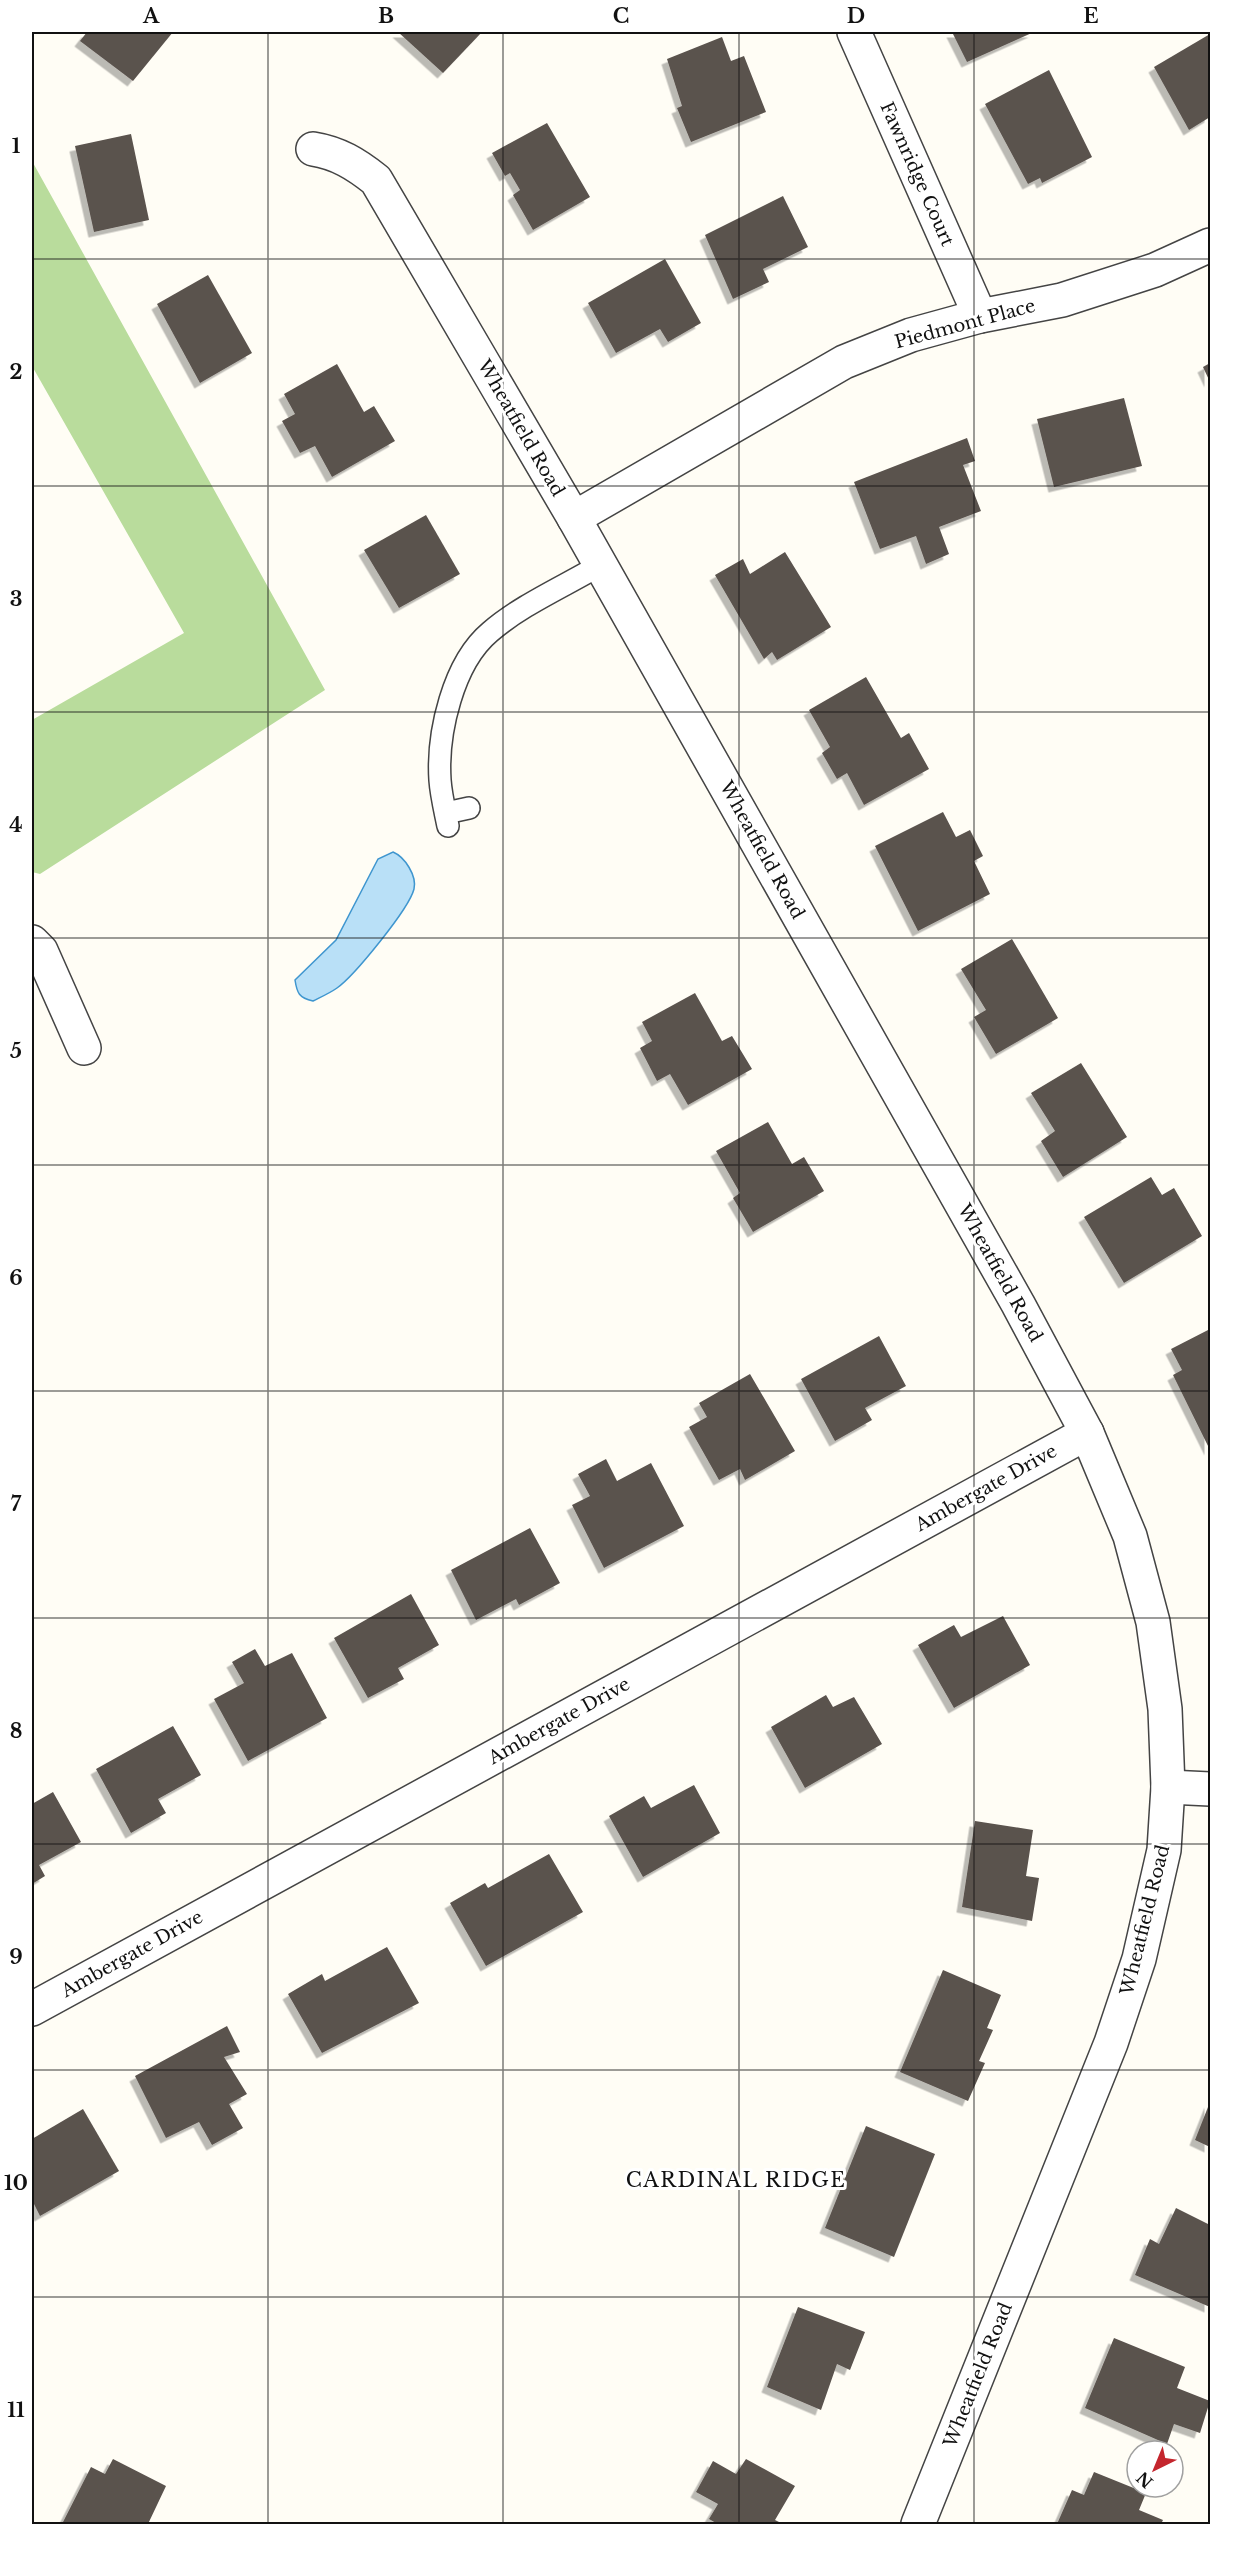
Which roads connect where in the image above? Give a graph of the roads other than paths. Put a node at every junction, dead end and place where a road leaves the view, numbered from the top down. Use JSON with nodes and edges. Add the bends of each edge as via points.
{"nodes":[{"id":1,"x":855,"y":32,"type":"edge"},
{"id":2,"x":313,"y":149,"type":"dead end"},
{"id":3,"x":1210,"y":245,"type":"edge"},
{"id":4,"x":980,"y":316,"type":"junction"},
{"id":5,"x":574,"y":518,"type":"junction"},
{"id":6,"x":600,"y":565,"type":"junction"},
{"id":7,"x":469,"y":808,"type":"dead end"},
{"id":8,"x":32,"y":942,"type":"edge"},
{"id":9,"x":84,"y":1048,"type":"dead end"},
{"id":10,"x":1087,"y":1433,"type":"junction"},
{"id":11,"x":1168,"y":1787,"type":"junction"},
{"id":12,"x":1210,"y":1789,"type":"edge"},
{"id":13,"x":32,"y":2009,"type":"edge"},
{"id":14,"x":918,"y":2524,"type":"edge"}],
"edges":[{"from":1,"to":4,"type":"street","name":"Fawnridge Court"},
{"from":2,"to":5,"type":"street","name":"Wheatfield Road","via":[[352,161],[376,180]]},
{"from":3,"to":4,"type":"street","name":"Piedmont Place","via":[[1155,270],[1062,300]]},
{"from":4,"to":5,"type":"street","name":"Piedmont Place","via":[[911,335],[844,362]]},
{"from":5,"to":6,"type":"street","name":"Wheatfield Road"},
{"from":6,"to":7,"type":"lane","via":[[497,626],[468,656],[442,739],[440,783],[447,819]]},
{"from":6,"to":10,"type":"street","name":"Wheatfield Road"},
{"from":8,"to":9,"type":"street","via":[[41,951]]},
{"from":10,"to":11,"type":"street","name":"Wheatfield Road","via":[[1130,1536],[1153,1622],[1165,1709]]},
{"from":10,"to":13,"type":"street","name":"Ambergate Drive"},
{"from":11,"to":12,"type":"street"},
{"from":11,"to":14,"type":"street","name":"Wheatfield Road","via":[[1164,1850],[1139,1959],[1111,2043]]}]}
